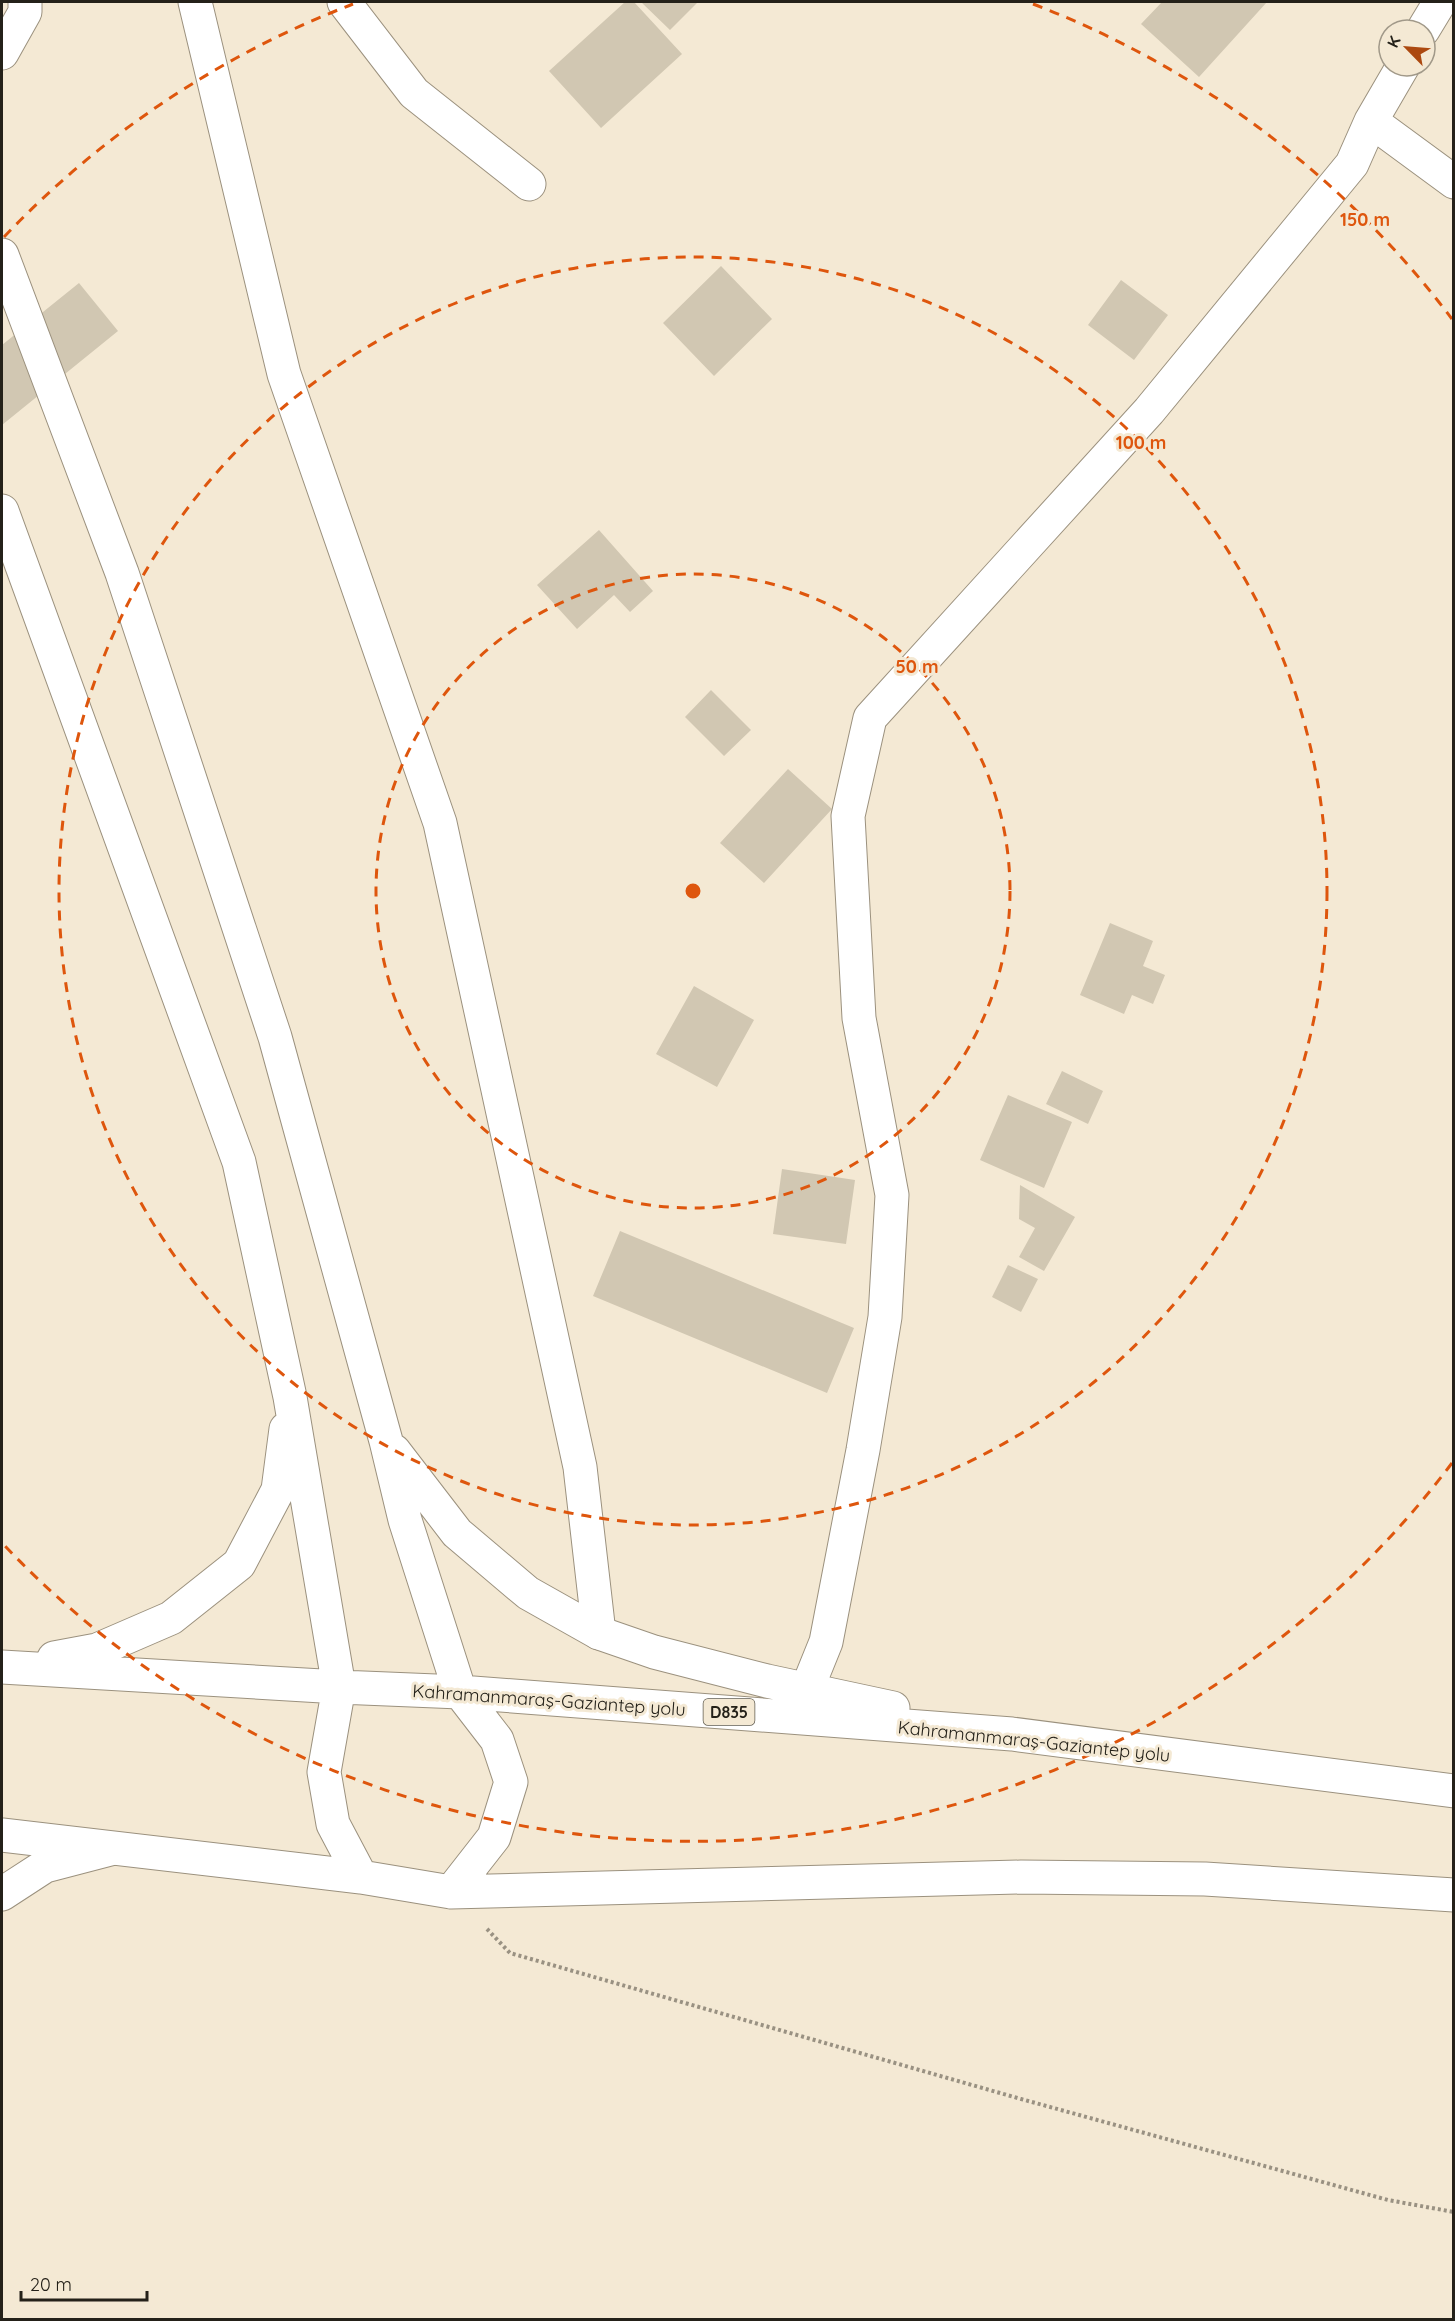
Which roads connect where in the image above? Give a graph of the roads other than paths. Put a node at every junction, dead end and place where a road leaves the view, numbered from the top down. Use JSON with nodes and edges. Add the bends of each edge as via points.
{"nodes":[{"id":1,"x":25,"y":2,"type":"edge"},
{"id":2,"x":195,"y":2,"type":"edge"},
{"id":3,"x":344,"y":2,"type":"edge"},
{"id":4,"x":1440,"y":2,"type":"edge"},
{"id":5,"x":1431,"y":18,"type":"edge"},
{"id":6,"x":2,"y":53,"type":"edge"},
{"id":7,"x":1396,"y":78,"type":"edge"},
{"id":8,"x":1371,"y":122,"type":"junction"},
{"id":9,"x":1454,"y":182,"type":"edge"},
{"id":10,"x":529,"y":184,"type":"dead end"},
{"id":11,"x":2,"y":255,"type":"edge"},
{"id":12,"x":2,"y":511,"type":"edge"},
{"id":13,"x":290,"y":1397,"type":"junction"},
{"id":14,"x":386,"y":1442,"type":"junction"},
{"id":15,"x":599,"y":1633,"type":"junction"},
{"id":16,"x":2,"y":1667,"type":"edge"},
{"id":17,"x":339,"y":1688,"type":"junction"},
{"id":18,"x":807,"y":1689,"type":"junction"},
{"id":19,"x":460,"y":1692,"type":"junction"},
{"id":20,"x":1011,"y":1734,"type":"junction"},
{"id":21,"x":1454,"y":1791,"type":"edge"},
{"id":22,"x":2,"y":1835,"type":"edge"},
{"id":23,"x":110,"y":1849,"type":"junction"},
{"id":24,"x":361,"y":1877,"type":"junction"},
{"id":25,"x":451,"y":1892,"type":"junction"},
{"id":26,"x":2,"y":1894,"type":"edge"},
{"id":27,"x":1454,"y":1895,"type":"edge"}],
"edges":[{"from":1,"to":6,"type":"main road","via":[[25,12]]},
{"from":2,"to":15,"type":"main road","via":[[284,374],[440,823],[580,1467]]},
{"from":3,"to":10,"type":"main road","via":[[414,93]]},
{"from":4,"to":5,"type":"main road"},
{"from":7,"to":8,"type":"main road"},
{"from":8,"to":9,"type":"main road"},
{"from":8,"to":18,"type":"main road","via":[[1352,164],[1149,411],[870,718],[848,816],[859,1018],[892,1195],[885,1317],[826,1641]]},
{"from":11,"to":14,"type":"main road","via":[[122,573],[275,1037]]},
{"from":12,"to":13,"type":"main road","via":[[239,1162]]},
{"from":13,"to":16,"type":"main road","via":[[278,1490],[239,1564],[171,1618],[97,1650]]},
{"from":13,"to":17,"type":"main road"},
{"from":14,"to":15,"type":"main road","via":[[457,1533],[528,1593]]},
{"from":14,"to":19,"type":"main road","via":[[405,1520]]},
{"from":15,"to":18,"type":"main road","via":[[654,1652]]},
{"from":16,"to":17,"type":"main road","name":"Kahramanmaraş-Gaziantep yolu","number":"D835"},
{"from":17,"to":19,"type":"main road","name":"Kahramanmaraş-Gaziantep yolu","number":"D835"},
{"from":17,"to":24,"type":"main road","via":[[324,1772],[333,1824]]},
{"from":18,"to":20,"type":"main road"},
{"from":19,"to":20,"type":"main road","name":"Kahramanmaraş-Gaziantep yolu","number":"D835"},
{"from":19,"to":25,"type":"main road","via":[[497,1740],[511,1782],[494,1837]]},
{"from":20,"to":21,"type":"main road","name":"Kahramanmaraş-Gaziantep yolu","number":"D835"},
{"from":22,"to":23,"type":"main road"},
{"from":23,"to":24,"type":"main road"},
{"from":23,"to":26,"type":"main road","via":[[45,1866]]},
{"from":24,"to":25,"type":"main road"},
{"from":25,"to":27,"type":"main road","via":[[1021,1876],[1205,1879]]}]}
